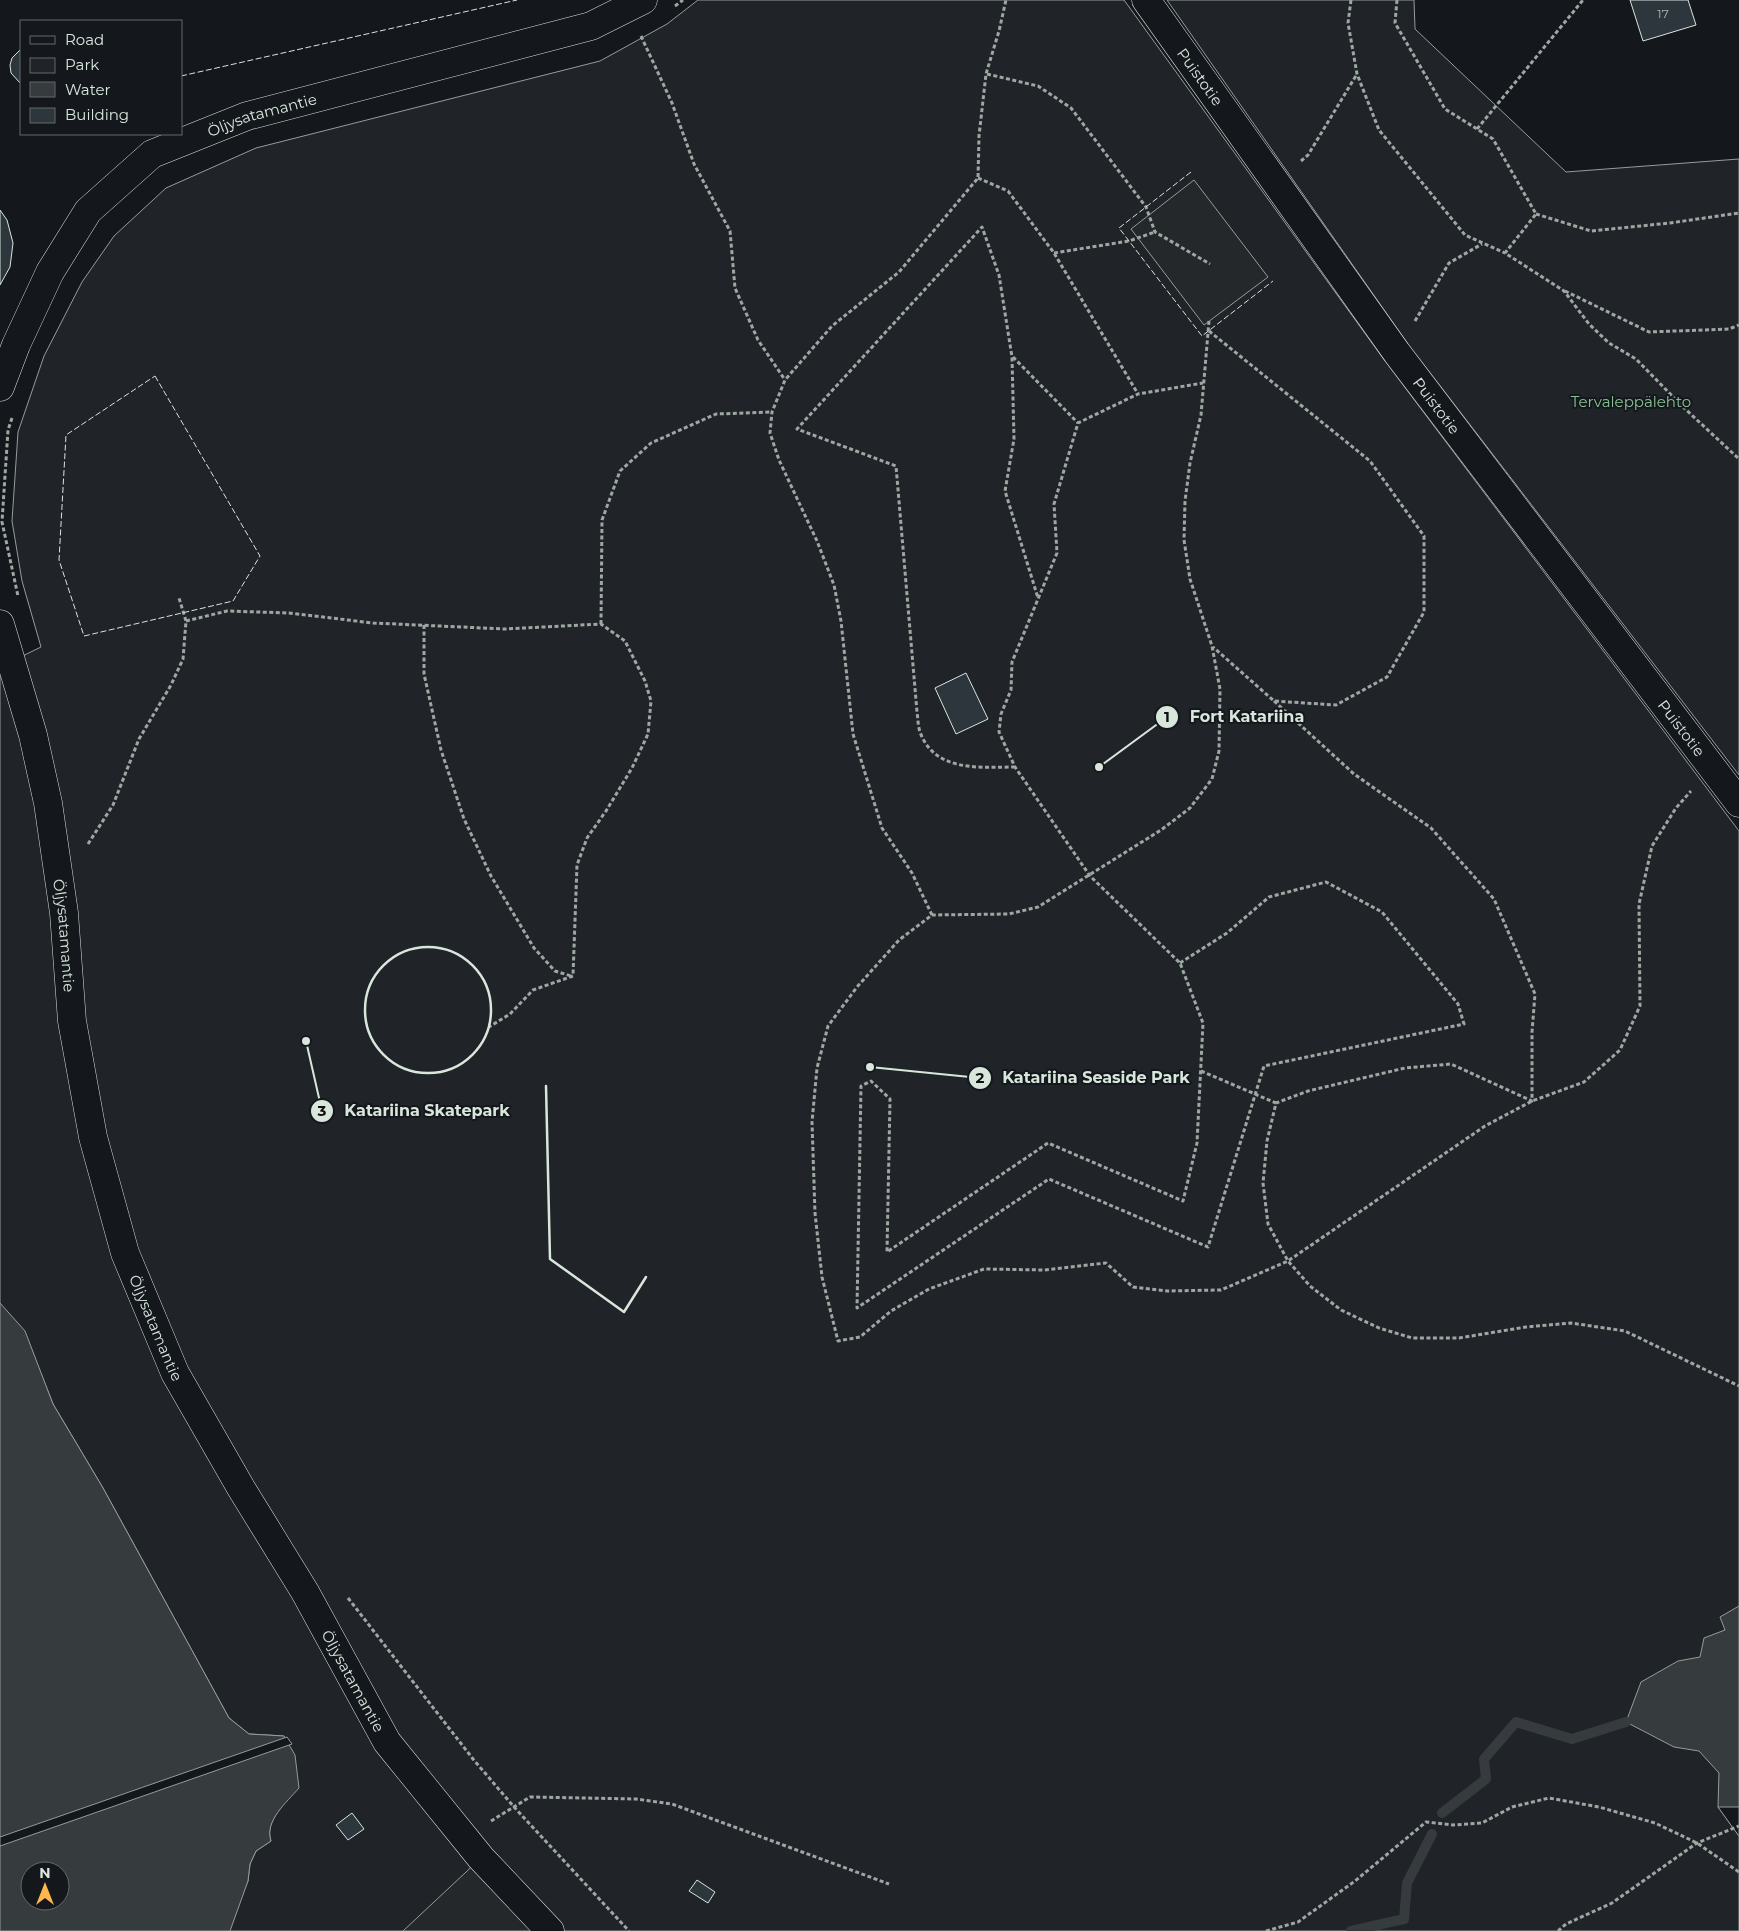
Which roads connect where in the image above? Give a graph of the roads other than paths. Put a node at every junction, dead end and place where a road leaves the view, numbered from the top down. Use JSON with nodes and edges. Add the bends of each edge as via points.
{"nodes":[{"id":1,"x":643,"y":0,"type":"edge"},
{"id":2,"x":1146,"y":0,"type":"edge"},
{"id":3,"x":0,"y":387,"type":"edge"},
{"id":4,"x":0,"y":624,"type":"edge"},
{"id":5,"x":1739,"y":803,"type":"edge"},
{"id":6,"x":550,"y":1931,"type":"edge"}],
"edges":[{"from":1,"to":3,"type":"street","name":"Öljysatamantie","via":[[591,26],[247,116],[152,154],[88,211],[50,272]]},
{"from":2,"to":5,"type":"street","name":"Puistotie","via":[[1397,353]]},
{"from":4,"to":6,"type":"street","name":"Öljysatamantie","via":[[33,736],[48,803],[64,913],[72,1022],[93,1137],[125,1252],[175,1373],[305,1592],[387,1742],[482,1858]]}]}
